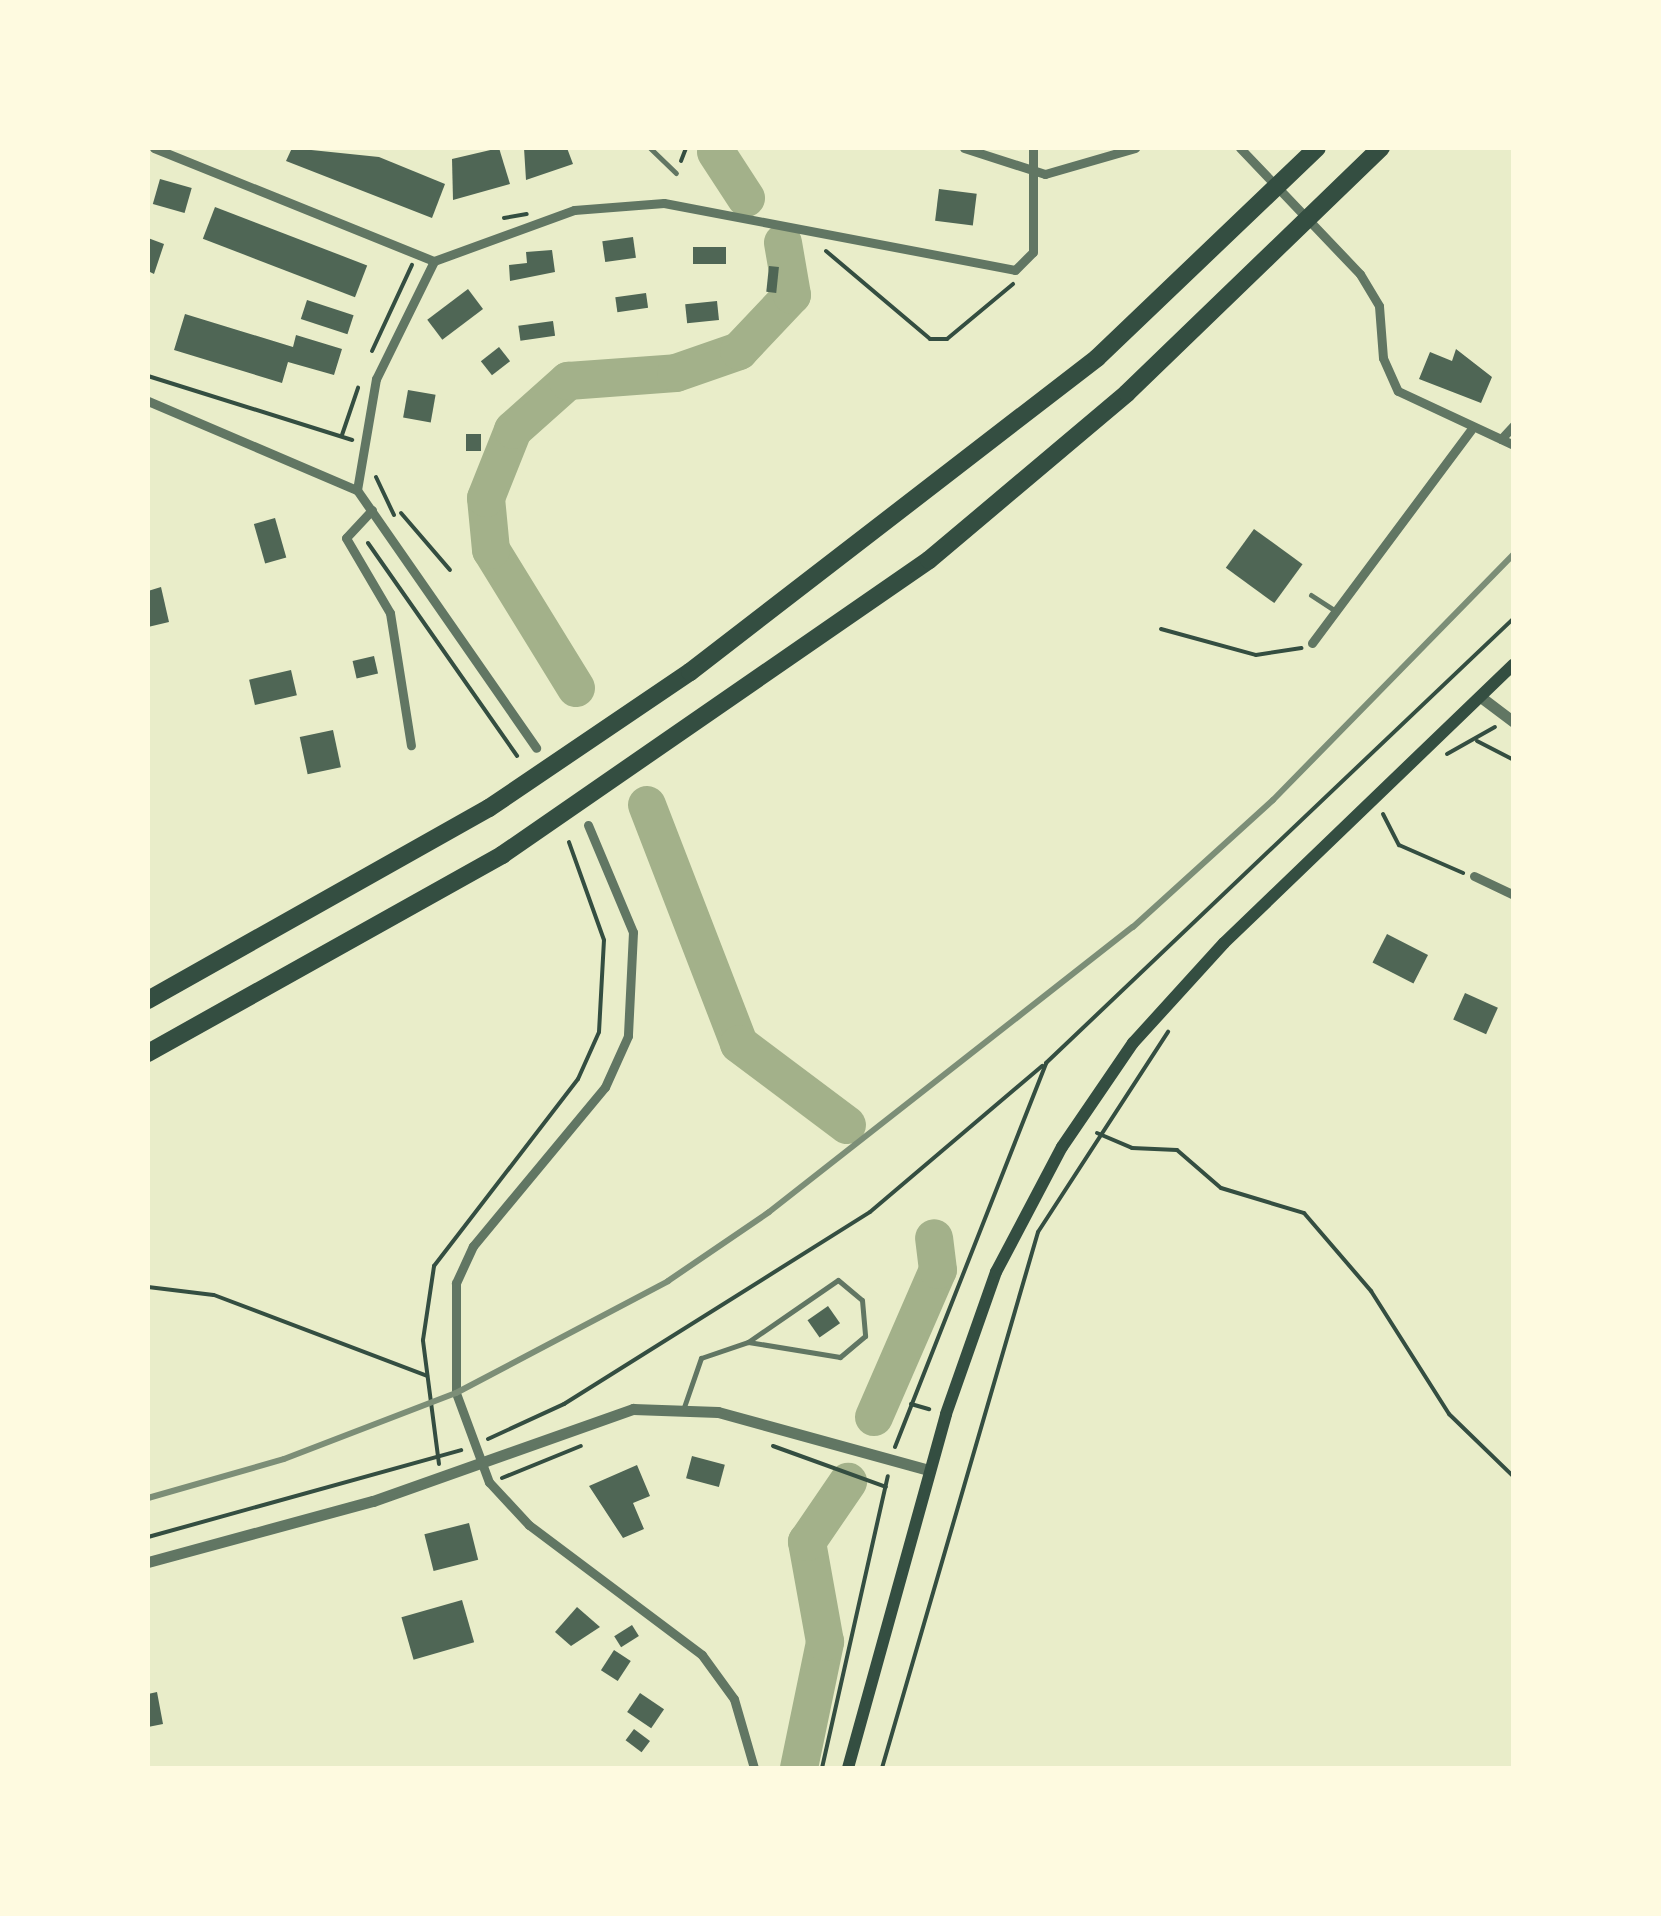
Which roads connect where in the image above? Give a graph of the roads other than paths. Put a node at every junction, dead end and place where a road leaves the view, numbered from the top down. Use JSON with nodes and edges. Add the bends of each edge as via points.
{"nodes":[{"id":1,"x":154,"y":148,"type":"edge"},
{"id":2,"x":650,"y":148,"type":"edge"},
{"id":3,"x":964,"y":148,"type":"edge"},
{"id":4,"x":1033,"y":148,"type":"edge"},
{"id":5,"x":1135,"y":148,"type":"edge"},
{"id":6,"x":1317,"y":148,"type":"edge"},
{"id":7,"x":1381,"y":148,"type":"edge"},
{"id":8,"x":1242,"y":149,"type":"edge"},
{"id":9,"x":1029,"y":171,"type":"junction"},
{"id":10,"x":676,"y":173,"type":"dead end"},
{"id":11,"x":434,"y":261,"type":"junction"},
{"id":12,"x":148,"y":401,"type":"edge"},
{"id":13,"x":1514,"y":426,"type":"edge"},
{"id":14,"x":1471,"y":430,"type":"junction"},
{"id":15,"x":1501,"y":439,"type":"junction"},
{"id":16,"x":1514,"y":445,"type":"edge"},
{"id":17,"x":357,"y":490,"type":"junction"},
{"id":18,"x":372,"y":510,"type":"junction"},
{"id":19,"x":1310,"y":596,"type":"dead end"},
{"id":20,"x":1338,"y":612,"type":"junction"},
{"id":21,"x":1312,"y":643,"type":"road end"},
{"id":22,"x":1514,"y":664,"type":"edge"},
{"id":23,"x":1482,"y":698,"type":"junction"},
{"id":24,"x":1514,"y":722,"type":"edge"},
{"id":25,"x":411,"y":746,"type":"dead end"},
{"id":26,"x":536,"y":748,"type":"dead end"},
{"id":27,"x":588,"y":825,"type":"dead end"},
{"id":28,"x":1474,"y":876,"type":"dead end"},
{"id":29,"x":1514,"y":895,"type":"edge"},
{"id":30,"x":148,"y":1000,"type":"edge"},
{"id":31,"x":148,"y":1053,"type":"edge"},
{"id":32,"x":748,"y":1342,"type":"junction"},
{"id":33,"x":684,"y":1407,"type":"junction"},
{"id":34,"x":481,"y":1462,"type":"junction"},
{"id":35,"x":928,"y":1470,"type":"junction"},
{"id":36,"x":148,"y":1562,"type":"edge"},
{"id":37,"x":754,"y":1768,"type":"edge"},
{"id":38,"x":848,"y":1768,"type":"edge"}],
"edges":[{"from":1,"to":11,"type":"street"},
{"from":2,"to":10,"type":"lane"},
{"from":3,"to":9,"type":"street"},
{"from":4,"to":9,"type":"street"},
{"from":5,"to":9,"type":"street","via":[[1071,172]]},
{"from":6,"to":30,"type":"highway","via":[[1097,358],[690,672],[489,808]]},
{"from":7,"to":31,"type":"highway","via":[[1128,393],[914,572],[502,855]]},
{"from":8,"to":14,"type":"street","via":[[1360,274],[1379,306],[1383,358],[1398,392]]},
{"from":9,"to":11,"type":"street","via":[[1033,252],[1015,270],[664,202],[574,210]]},
{"from":11,"to":17,"type":"street","via":[[376,380]]},
{"from":12,"to":17,"type":"street"},
{"from":13,"to":15,"type":"street"},
{"from":14,"to":15,"type":"street"},
{"from":14,"to":20,"type":"street"},
{"from":15,"to":16,"type":"street"},
{"from":17,"to":18,"type":"street"},
{"from":18,"to":25,"type":"street","via":[[346,538],[390,613]]},
{"from":18,"to":26,"type":"street"},
{"from":19,"to":20,"type":"lane"},
{"from":20,"to":21,"type":"street"},
{"from":22,"to":23,"type":"main road"},
{"from":23,"to":24,"type":"street"},
{"from":23,"to":35,"type":"main road","via":[[1224,942],[1133,1044],[1062,1147],[996,1272]]},
{"from":27,"to":34,"type":"street","via":[[633,932],[628,1036],[596,1100],[474,1246],[456,1283],[449,1344]]},
{"from":28,"to":29,"type":"street"},
{"from":32,"to":32,"type":"lane","via":[[838,1280],[862,1300],[865,1336],[840,1358]]},
{"from":32,"to":33,"type":"lane","via":[[701,1358]]},
{"from":33,"to":34,"type":"street","via":[[588,1421]]},
{"from":33,"to":35,"type":"street"},
{"from":34,"to":36,"type":"street"},
{"from":34,"to":37,"type":"street","via":[[489,1482],[529,1525],[702,1655],[734,1700]]},
{"from":35,"to":38,"type":"main road"}]}
